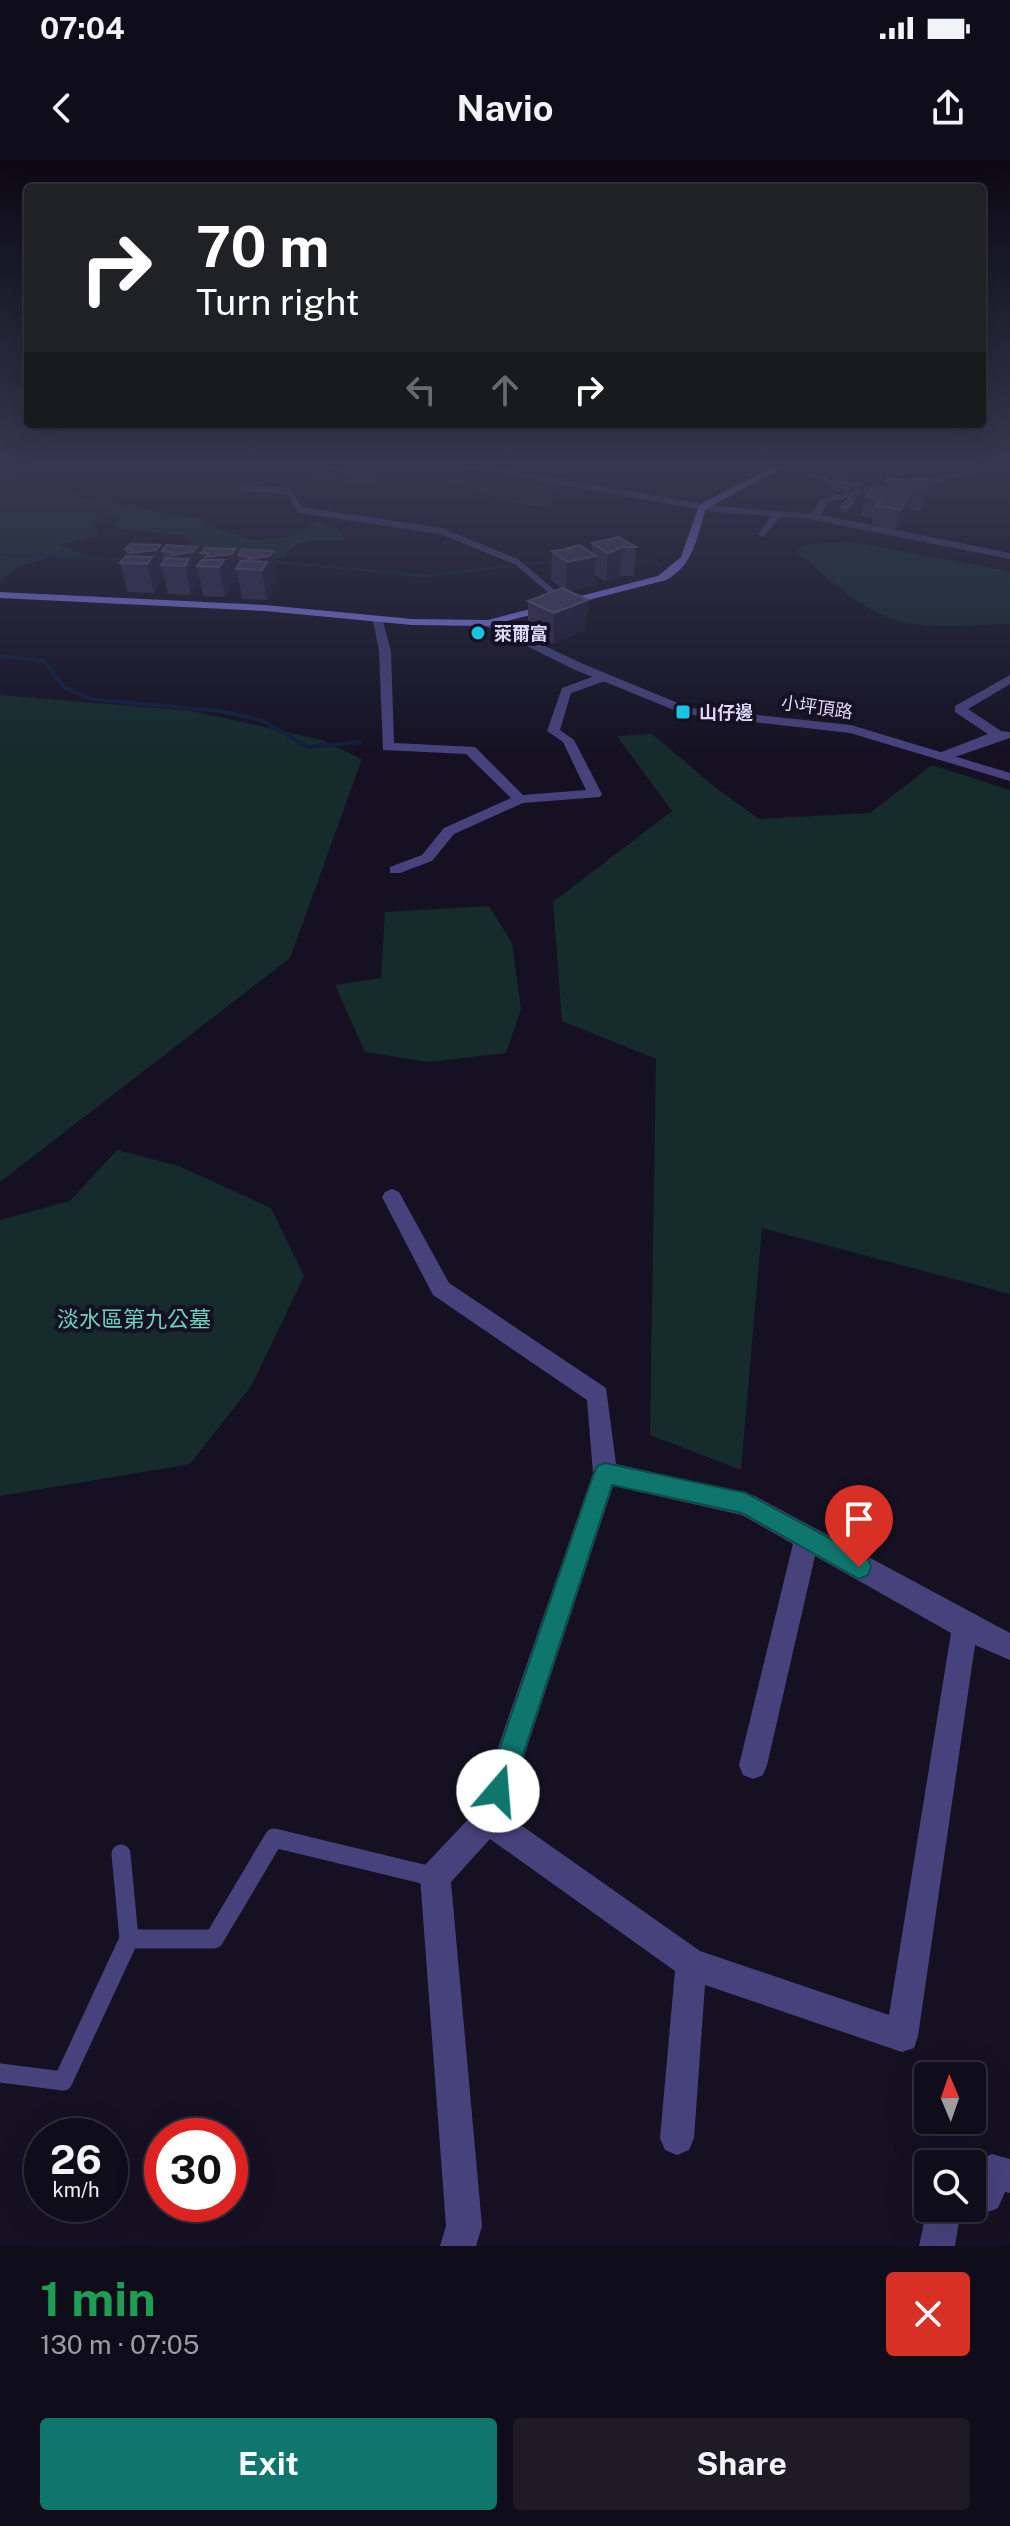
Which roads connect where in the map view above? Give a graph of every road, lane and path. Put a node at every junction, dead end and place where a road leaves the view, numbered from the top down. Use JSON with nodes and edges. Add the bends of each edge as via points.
{"nodes":[{"id":1,"x":517,"y":562,"type":"edge"},
{"id":2,"x":685,"y":562,"type":"edge"},
{"id":3,"x":0,"y":595,"type":"edge"},
{"id":4,"x":566,"y":604,"type":"junction"},
{"id":5,"x":376,"y":618,"type":"junction"},
{"id":6,"x":488,"y":623,"type":"junction"},
{"id":7,"x":604,"y":677,"type":"junction"},
{"id":8,"x":1010,"y":679,"type":"edge"},
{"id":9,"x":1004,"y":735,"type":"edge"},
{"id":10,"x":944,"y":756,"type":"junction"},
{"id":11,"x":1010,"y":777,"type":"edge"},
{"id":12,"x":520,"y":799,"type":"junction"},
{"id":13,"x":395,"y":870,"type":"dead end"},
{"id":14,"x":392,"y":1197,"type":"dead end"},
{"id":15,"x":605,"y":1473,"type":"junction"},
{"id":16,"x":807,"y":1538,"type":"junction"},
{"id":17,"x":965,"y":1626,"type":"junction"},
{"id":18,"x":1010,"y":1647,"type":"edge"},
{"id":19,"x":753,"y":1765,"type":"dead end"},
{"id":20,"x":488,"y":1820,"type":"junction"},
{"id":21,"x":121,"y":1854,"type":"dead end"},
{"id":22,"x":435,"y":1877,"type":"junction"},
{"id":23,"x":129,"y":1939,"type":"junction"},
{"id":24,"x":691,"y":1964,"type":"junction"},
{"id":25,"x":0,"y":2073,"type":"edge"},
{"id":26,"x":677,"y":2138,"type":"dead end"},
{"id":27,"x":1010,"y":2176,"type":"edge"},
{"id":28,"x":986,"y":2196,"type":"edge"},
{"id":29,"x":941,"y":2222,"type":"edge"},
{"id":30,"x":458,"y":2246,"type":"edge"},
{"id":31,"x":937,"y":2246,"type":"edge"}],
"edges":[{"from":1,"to":4,"type":"lane"},
{"from":2,"to":4,"type":"main road","via":[[662,578]]},
{"from":3,"to":5,"type":"main road"},
{"from":4,"to":6,"type":"main road"},
{"from":5,"to":6,"type":"main road"},
{"from":5,"to":12,"type":"street","via":[[385,651],[388,747],[470,750]]},
{"from":6,"to":7,"type":"street","name":"小坪頂路"},
{"from":7,"to":10,"type":"street","name":"小坪頂路","via":[[688,711],[851,729]]},
{"from":7,"to":12,"type":"street","via":[[566,691],[553,731],[568,740],[595,794]]},
{"from":8,"to":9,"type":"street","via":[[959,709]]},
{"from":9,"to":10,"type":"street"},
{"from":10,"to":11,"type":"street","name":"小坪頂路"},
{"from":12,"to":13,"type":"street","via":[[449,831],[427,858]]},
{"from":14,"to":15,"type":"street","via":[[441,1289],[598,1395]]},
{"from":15,"to":16,"type":"street","via":[[746,1504]]},
{"from":15,"to":20,"type":"street"},
{"from":16,"to":17,"type":"street"},
{"from":16,"to":19,"type":"street"},
{"from":17,"to":18,"type":"street"},
{"from":17,"to":24,"type":"street","via":[[902,2036]]},
{"from":20,"to":22,"type":"street"},
{"from":20,"to":24,"type":"street"},
{"from":21,"to":23,"type":"lane"},
{"from":22,"to":23,"type":"lane","via":[[274,1838],[214,1939]]},
{"from":22,"to":30,"type":"street","via":[[464,2226]]},
{"from":23,"to":25,"type":"lane","via":[[63,2081]]},
{"from":24,"to":26,"type":"street"},
{"from":27,"to":28,"type":"street","via":[[992,2171]]},
{"from":29,"to":31,"type":"street"}]}
